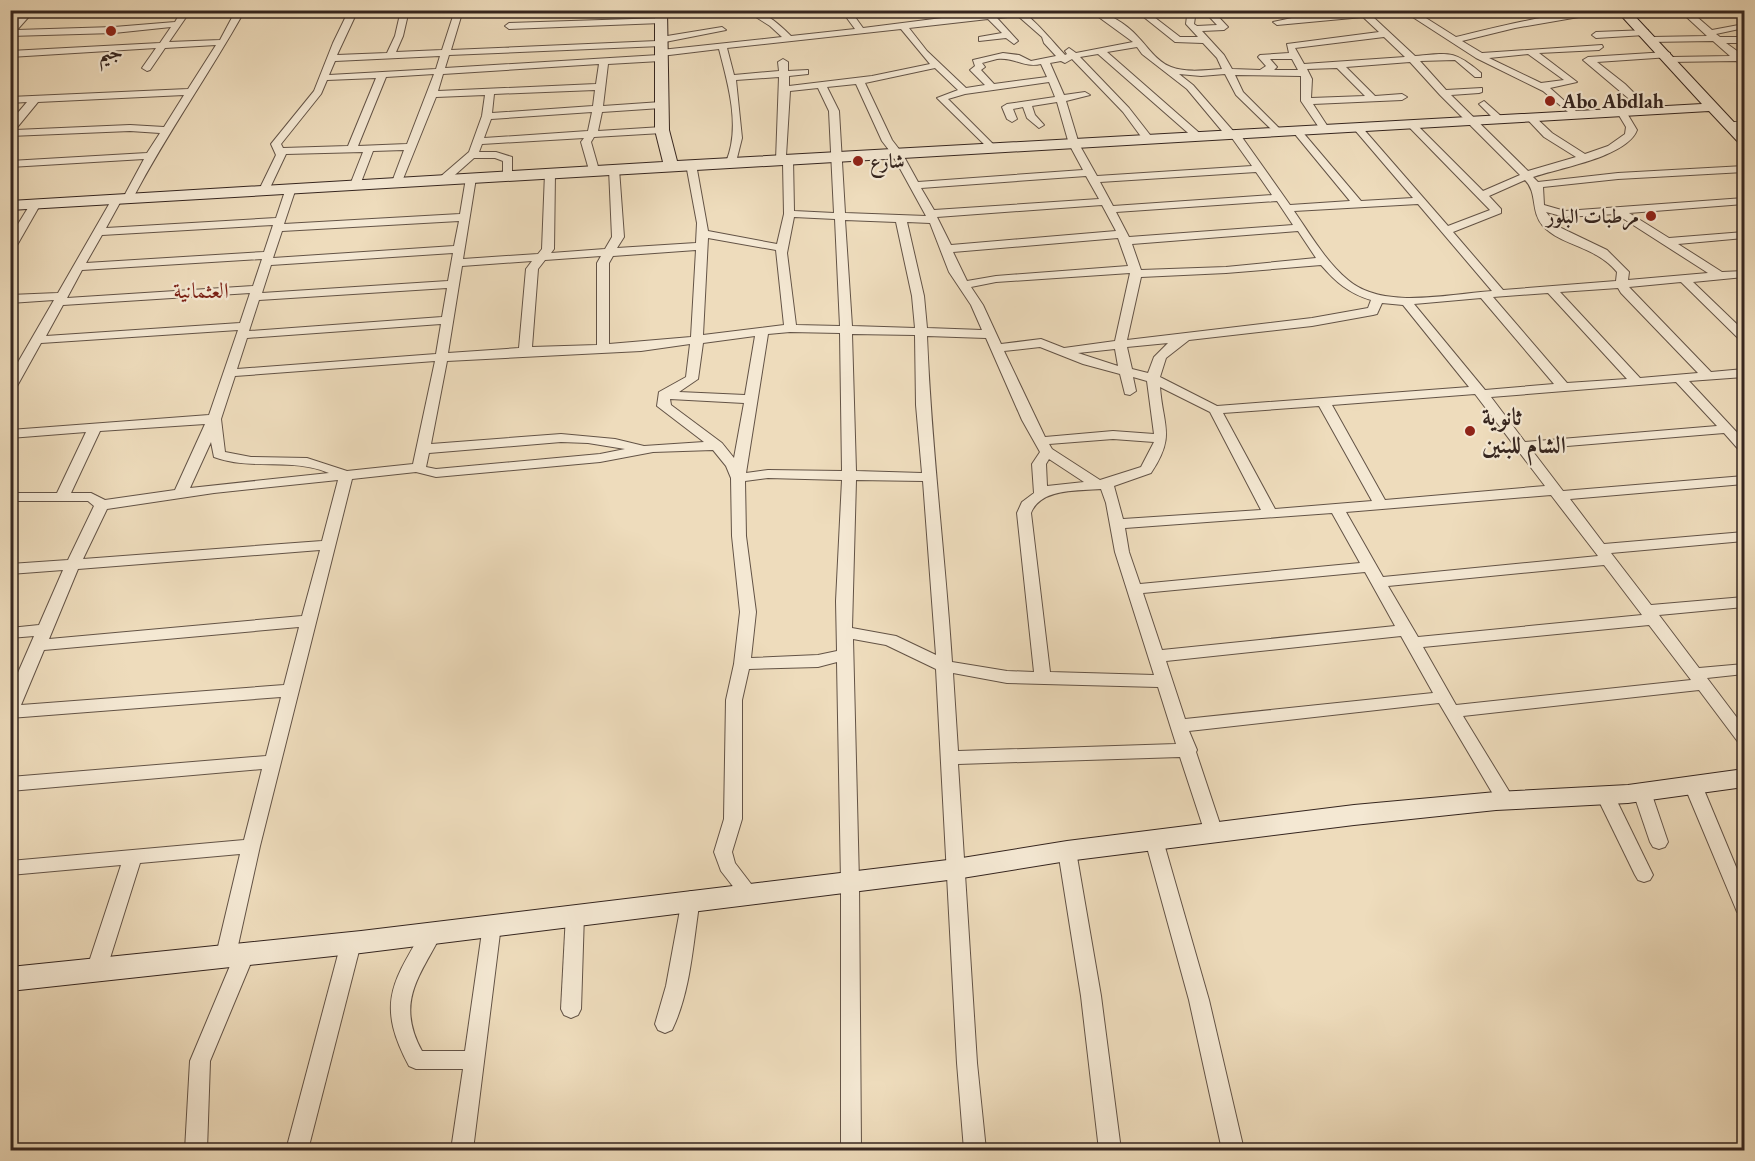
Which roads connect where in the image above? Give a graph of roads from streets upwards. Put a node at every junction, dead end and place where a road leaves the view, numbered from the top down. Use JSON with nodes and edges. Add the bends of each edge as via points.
{"nodes":[{"id":1,"x":57,"y":10,"type":"edge"},
{"id":2,"x":187,"y":10,"type":"edge"},
{"id":3,"x":241,"y":10,"type":"edge"},
{"id":4,"x":354,"y":10,"type":"edge"},
{"id":5,"x":405,"y":10,"type":"edge"},
{"id":6,"x":459,"y":10,"type":"edge"},
{"id":7,"x":749,"y":10,"type":"edge"},
{"id":8,"x":845,"y":10,"type":"edge"},
{"id":9,"x":1050,"y":10,"type":"edge"},
{"id":10,"x":1093,"y":10,"type":"edge"},
{"id":11,"x":1138,"y":10,"type":"edge"},
{"id":12,"x":1198,"y":10,"type":"edge"},
{"id":13,"x":1207,"y":10,"type":"edge"},
{"id":14,"x":1615,"y":10,"type":"edge"},
{"id":15,"x":1622,"y":10,"type":"edge"},
{"id":16,"x":1683,"y":10,"type":"edge"},
{"id":17,"x":1737,"y":10,"type":"edge"},
{"id":18,"x":1412,"y":11,"type":"edge"},
{"id":19,"x":29,"y":12,"type":"junction"},
{"id":20,"x":1021,"y":12,"type":"edge"},
{"id":21,"x":10,"y":13,"type":"edge"},
{"id":22,"x":1362,"y":13,"type":"edge"},
{"id":23,"x":1308,"y":14,"type":"edge"},
{"id":24,"x":1744,"y":14,"type":"edge"},
{"id":25,"x":661,"y":15,"type":"edge"},
{"id":26,"x":989,"y":15,"type":"junction"},
{"id":27,"x":1277,"y":22,"type":"dead end"},
{"id":28,"x":177,"y":24,"type":"junction"},
{"id":29,"x":903,"y":26,"type":"junction"},
{"id":30,"x":1744,"y":26,"type":"edge"},
{"id":31,"x":1194,"y":29,"type":"junction"},
{"id":32,"x":722,"y":30,"type":"dead end"},
{"id":33,"x":860,"y":30,"type":"junction"},
{"id":34,"x":1166,"y":32,"type":"junction"},
{"id":35,"x":10,"y":33,"type":"edge"},
{"id":36,"x":508,"y":34,"type":"junction"},
{"id":37,"x":1155,"y":34,"type":"dead end"},
{"id":38,"x":1385,"y":34,"type":"junction"},
{"id":39,"x":1596,"y":34,"type":"dead end"},
{"id":40,"x":1228,"y":35,"type":"dead end"},
{"id":41,"x":1648,"y":36,"type":"junction"},
{"id":42,"x":787,"y":37,"type":"junction"},
{"id":43,"x":1714,"y":37,"type":"junction"},
{"id":44,"x":1202,"y":38,"type":"junction"},
{"id":45,"x":982,"y":39,"type":"dead end"},
{"id":46,"x":1139,"y":40,"type":"junction"},
{"id":47,"x":1453,"y":40,"type":"junction"},
{"id":48,"x":1744,"y":40,"type":"edge"},
{"id":49,"x":224,"y":42,"type":"junction"},
{"id":50,"x":164,"y":45,"type":"junction"},
{"id":51,"x":722,"y":45,"type":"junction"},
{"id":52,"x":1599,"y":47,"type":"dead end"},
{"id":53,"x":661,"y":48,"type":"junction"},
{"id":54,"x":1578,"y":48,"type":"junction"},
{"id":55,"x":1530,"y":51,"type":"junction"},
{"id":56,"x":1101,"y":52,"type":"junction"},
{"id":57,"x":446,"y":53,"type":"junction"},
{"id":58,"x":10,"y":54,"type":"edge"},
{"id":59,"x":1066,"y":55,"type":"junction"},
{"id":60,"x":390,"y":56,"type":"junction"},
{"id":61,"x":1295,"y":56,"type":"junction"},
{"id":62,"x":1479,"y":56,"type":"junction"},
{"id":63,"x":1669,"y":57,"type":"junction"},
{"id":64,"x":331,"y":58,"type":"junction"},
{"id":65,"x":1411,"y":58,"type":"junction"},
{"id":66,"x":1592,"y":60,"type":"junction"},
{"id":67,"x":1743,"y":60,"type":"edge"},
{"id":68,"x":604,"y":61,"type":"junction"},
{"id":69,"x":783,"y":62,"type":"dead end"},
{"id":70,"x":1045,"y":62,"type":"junction"},
{"id":71,"x":1339,"y":64,"type":"junction"},
{"id":72,"x":936,"y":65,"type":"junction"},
{"id":73,"x":147,"y":68,"type":"dead end"},
{"id":74,"x":492,"y":68,"type":"junction"},
{"id":75,"x":1169,"y":70,"type":"junction"},
{"id":76,"x":1302,"y":70,"type":"junction"},
{"id":77,"x":1230,"y":71,"type":"junction"},
{"id":78,"x":440,"y":72,"type":"junction"},
{"id":79,"x":805,"y":72,"type":"dead end"},
{"id":80,"x":1263,"y":72,"type":"junction"},
{"id":81,"x":1512,"y":72,"type":"junction"},
{"id":82,"x":382,"y":75,"type":"junction"},
{"id":83,"x":782,"y":75,"type":"junction"},
{"id":84,"x":322,"y":78,"type":"junction"},
{"id":85,"x":731,"y":78,"type":"junction"},
{"id":86,"x":1051,"y":79,"type":"junction"},
{"id":87,"x":859,"y":80,"type":"junction"},
{"id":88,"x":1023,"y":83,"type":"junction"},
{"id":89,"x":822,"y":86,"type":"junction"},
{"id":90,"x":1540,"y":86,"type":"junction"},
{"id":91,"x":600,"y":87,"type":"junction"},
{"id":92,"x":992,"y":87,"type":"junction"},
{"id":93,"x":784,"y":89,"type":"junction"},
{"id":94,"x":1479,"y":90,"type":"dead end"},
{"id":95,"x":490,"y":91,"type":"junction"},
{"id":96,"x":964,"y":91,"type":"junction"},
{"id":97,"x":190,"y":92,"type":"junction"},
{"id":98,"x":1443,"y":93,"type":"junction"},
{"id":99,"x":432,"y":94,"type":"junction"},
{"id":100,"x":1085,"y":94,"type":"dead end"},
{"id":101,"x":1402,"y":97,"type":"dead end"},
{"id":102,"x":1061,"y":99,"type":"junction"},
{"id":103,"x":1373,"y":99,"type":"junction"},
{"id":104,"x":10,"y":100,"type":"edge"},
{"id":105,"x":34,"y":100,"type":"junction"},
{"id":106,"x":1306,"y":101,"type":"junction"},
{"id":107,"x":1030,"y":103,"type":"junction"},
{"id":108,"x":1484,"y":104,"type":"dead end"},
{"id":109,"x":661,"y":105,"type":"junction"},
{"id":110,"x":1712,"y":107,"type":"junction"},
{"id":111,"x":598,"y":109,"type":"junction"},
{"id":112,"x":1647,"y":111,"type":"junction"},
{"id":113,"x":1622,"y":112,"type":"junction"},
{"id":114,"x":1574,"y":114,"type":"junction"},
{"id":115,"x":487,"y":116,"type":"junction"},
{"id":116,"x":1530,"y":117,"type":"junction"},
{"id":117,"x":1012,"y":119,"type":"dead end"},
{"id":118,"x":1499,"y":119,"type":"junction"},
{"id":119,"x":1471,"y":120,"type":"junction"},
{"id":120,"x":1411,"y":124,"type":"junction"},
{"id":121,"x":1039,"y":125,"type":"dead end"},
{"id":122,"x":1730,"y":125,"type":"junction"},
{"id":123,"x":1744,"y":125,"type":"edge"},
{"id":124,"x":1358,"y":127,"type":"junction"},
{"id":125,"x":165,"y":130,"type":"junction"},
{"id":126,"x":662,"y":130,"type":"junction"},
{"id":127,"x":1325,"y":130,"type":"junction"},
{"id":128,"x":10,"y":131,"type":"edge"},
{"id":129,"x":1297,"y":131,"type":"junction"},
{"id":130,"x":1277,"y":132,"type":"junction"},
{"id":131,"x":593,"y":134,"type":"junction"},
{"id":132,"x":1233,"y":135,"type":"junction"},
{"id":133,"x":1199,"y":137,"type":"junction"},
{"id":134,"x":1149,"y":140,"type":"junction"},
{"id":135,"x":1744,"y":140,"type":"edge"},
{"id":136,"x":477,"y":141,"type":"junction"},
{"id":137,"x":1074,"y":144,"type":"junction"},
{"id":138,"x":411,"y":147,"type":"junction"},
{"id":139,"x":352,"y":148,"type":"junction"},
{"id":140,"x":369,"y":148,"type":"junction"},
{"id":141,"x":991,"y":148,"type":"junction"},
{"id":142,"x":281,"y":151,"type":"junction"},
{"id":143,"x":897,"y":153,"type":"junction"},
{"id":144,"x":472,"y":155,"type":"junction"},
{"id":145,"x":150,"y":156,"type":"junction"},
{"id":146,"x":836,"y":158,"type":"junction"},
{"id":147,"x":1584,"y":158,"type":"junction"},
{"id":148,"x":785,"y":159,"type":"junction"},
{"id":149,"x":731,"y":162,"type":"junction"},
{"id":150,"x":10,"y":164,"type":"edge"},
{"id":151,"x":691,"y":164,"type":"junction"},
{"id":152,"x":671,"y":165,"type":"junction"},
{"id":153,"x":615,"y":169,"type":"junction"},
{"id":154,"x":1259,"y":169,"type":"junction"},
{"id":155,"x":1744,"y":169,"type":"edge"},
{"id":156,"x":594,"y":170,"type":"junction"},
{"id":157,"x":550,"y":173,"type":"junction"},
{"id":158,"x":508,"y":176,"type":"junction"},
{"id":159,"x":1092,"y":176,"type":"junction"},
{"id":160,"x":1526,"y":176,"type":"junction"},
{"id":161,"x":471,"y":178,"type":"junction"},
{"id":162,"x":444,"y":179,"type":"junction"},
{"id":163,"x":397,"y":182,"type":"junction"},
{"id":164,"x":355,"y":185,"type":"junction"},
{"id":165,"x":915,"y":185,"type":"junction"},
{"id":166,"x":1536,"y":185,"type":"junction"},
{"id":167,"x":291,"y":189,"type":"junction"},
{"id":168,"x":264,"y":190,"type":"junction"},
{"id":169,"x":1483,"y":195,"type":"junction"},
{"id":170,"x":122,"y":198,"type":"junction"},
{"id":171,"x":1279,"y":198,"type":"junction"},
{"id":172,"x":1420,"y":201,"type":"junction"},
{"id":173,"x":1744,"y":201,"type":"edge"},
{"id":174,"x":35,"y":205,"type":"junction"},
{"id":175,"x":1108,"y":205,"type":"junction"},
{"id":176,"x":1359,"y":205,"type":"junction"},
{"id":177,"x":10,"y":206,"type":"edge"},
{"id":178,"x":1539,"y":207,"type":"junction"},
{"id":179,"x":1286,"y":208,"type":"junction"},
{"id":180,"x":1619,"y":211,"type":"junction"},
{"id":181,"x":789,"y":214,"type":"junction"},
{"id":182,"x":464,"y":217,"type":"junction"},
{"id":183,"x":841,"y":217,"type":"junction"},
{"id":184,"x":932,"y":217,"type":"junction"},
{"id":185,"x":901,"y":220,"type":"junction"},
{"id":186,"x":279,"y":224,"type":"junction"},
{"id":187,"x":1300,"y":228,"type":"junction"},
{"id":188,"x":1445,"y":231,"type":"junction"},
{"id":189,"x":98,"y":232,"type":"junction"},
{"id":190,"x":1744,"y":235,"type":"edge"},
{"id":191,"x":1124,"y":238,"type":"junction"},
{"id":192,"x":702,"y":240,"type":"junction"},
{"id":193,"x":1667,"y":242,"type":"junction"},
{"id":194,"x":10,"y":247,"type":"edge"},
{"id":195,"x":781,"y":248,"type":"junction"},
{"id":196,"x":459,"y":249,"type":"junction"},
{"id":197,"x":947,"y":249,"type":"junction"},
{"id":198,"x":609,"y":252,"type":"junction"},
{"id":199,"x":542,"y":257,"type":"junction"},
{"id":200,"x":267,"y":259,"type":"junction"},
{"id":201,"x":1324,"y":261,"type":"junction"},
{"id":202,"x":456,"y":263,"type":"junction"},
{"id":203,"x":79,"y":267,"type":"junction"},
{"id":204,"x":1135,"y":272,"type":"junction"},
{"id":205,"x":1744,"y":274,"type":"edge"},
{"id":206,"x":1720,"y":276,"type":"junction"},
{"id":207,"x":1684,"y":279,"type":"junction"},
{"id":208,"x":453,"y":284,"type":"junction"},
{"id":209,"x":1622,"y":284,"type":"junction"},
{"id":210,"x":964,"y":285,"type":"junction"},
{"id":211,"x":1551,"y":289,"type":"junction"},
{"id":212,"x":256,"y":293,"type":"junction"},
{"id":213,"x":1500,"y":293,"type":"junction"},
{"id":214,"x":1484,"y":294,"type":"junction"},
{"id":215,"x":10,"y":299,"type":"edge"},
{"id":216,"x":61,"y":299,"type":"junction"},
{"id":217,"x":1377,"y":299,"type":"junction"},
{"id":218,"x":1405,"y":300,"type":"junction"},
{"id":219,"x":447,"y":320,"type":"junction"},
{"id":220,"x":790,"y":328,"type":"junction"},
{"id":221,"x":846,"y":329,"type":"junction"},
{"id":222,"x":243,"y":330,"type":"junction"},
{"id":223,"x":921,"y":331,"type":"junction"},
{"id":224,"x":762,"y":333,"type":"junction"},
{"id":225,"x":989,"y":334,"type":"junction"},
{"id":226,"x":1187,"y":336,"type":"junction"},
{"id":227,"x":1744,"y":337,"type":"edge"},
{"id":228,"x":696,"y":339,"type":"junction"},
{"id":229,"x":38,"y":340,"type":"junction"},
{"id":230,"x":1120,"y":345,"type":"junction"},
{"id":231,"x":995,"y":348,"type":"junction"},
{"id":232,"x":603,"y":349,"type":"junction"},
{"id":233,"x":525,"y":351,"type":"junction"},
{"id":234,"x":1065,"y":351,"type":"junction"},
{"id":235,"x":440,"y":358,"type":"junction"},
{"id":236,"x":1124,"y":371,"type":"junction"},
{"id":237,"x":229,"y":373,"type":"junction"},
{"id":238,"x":1744,"y":373,"type":"edge"},
{"id":239,"x":1708,"y":376,"type":"junction"},
{"id":240,"x":1679,"y":378,"type":"junction"},
{"id":241,"x":1154,"y":379,"type":"junction"},
{"id":242,"x":1636,"y":381,"type":"junction"},
{"id":243,"x":1563,"y":387,"type":"junction"},
{"id":244,"x":10,"y":388,"type":"edge"},
{"id":245,"x":1130,"y":392,"type":"dead end"},
{"id":246,"x":1480,"y":392,"type":"junction"},
{"id":247,"x":664,"y":395,"type":"junction"},
{"id":248,"x":752,"y":399,"type":"junction"},
{"id":249,"x":1324,"y":402,"type":"junction"},
{"id":250,"x":1215,"y":410,"type":"junction"},
{"id":251,"x":214,"y":419,"type":"junction"},
{"id":252,"x":95,"y":428,"type":"junction"},
{"id":253,"x":10,"y":434,"type":"edge"},
{"id":254,"x":1161,"y":438,"type":"junction"},
{"id":255,"x":1738,"y":438,"type":"edge"},
{"id":256,"x":716,"y":446,"type":"junction"},
{"id":257,"x":1044,"y":446,"type":"junction"},
{"id":258,"x":1521,"y":446,"type":"junction"},
{"id":259,"x":423,"y":449,"type":"junction"},
{"id":260,"x":643,"y":450,"type":"junction"},
{"id":261,"x":419,"y":468,"type":"junction"},
{"id":262,"x":346,"y":476,"type":"junction"},
{"id":263,"x":849,"y":476,"type":"junction"},
{"id":264,"x":930,"y":477,"type":"junction"},
{"id":265,"x":738,"y":478,"type":"junction"},
{"id":266,"x":1744,"y":480,"type":"edge"},
{"id":267,"x":1102,"y":485,"type":"junction"},
{"id":268,"x":1556,"y":493,"type":"junction"},
{"id":269,"x":181,"y":494,"type":"junction"},
{"id":270,"x":1041,"y":494,"type":"junction"},
{"id":271,"x":62,"y":496,"type":"junction"},
{"id":272,"x":10,"y":497,"type":"edge"},
{"id":273,"x":1380,"y":503,"type":"junction"},
{"id":274,"x":102,"y":505,"type":"junction"},
{"id":275,"x":1336,"y":507,"type":"junction"},
{"id":276,"x":1270,"y":513,"type":"junction"},
{"id":277,"x":1117,"y":524,"type":"junction"},
{"id":278,"x":1744,"y":536,"type":"edge"},
{"id":279,"x":329,"y":545,"type":"junction"},
{"id":280,"x":1603,"y":555,"type":"junction"},
{"id":281,"x":73,"y":564,"type":"junction"},
{"id":282,"x":1370,"y":567,"type":"junction"},
{"id":283,"x":10,"y":569,"type":"edge"},
{"id":284,"x":1379,"y":582,"type":"junction"},
{"id":285,"x":1135,"y":589,"type":"junction"},
{"id":286,"x":1744,"y":602,"type":"edge"},
{"id":287,"x":1650,"y":615,"type":"junction"},
{"id":288,"x":310,"y":621,"type":"junction"},
{"id":289,"x":845,"y":632,"type":"junction"},
{"id":290,"x":10,"y":633,"type":"edge"},
{"id":291,"x":1410,"y":637,"type":"junction"},
{"id":292,"x":42,"y":638,"type":"junction"},
{"id":293,"x":845,"y":655,"type":"junction"},
{"id":294,"x":1157,"y":656,"type":"junction"},
{"id":295,"x":742,"y":664,"type":"junction"},
{"id":296,"x":944,"y":666,"type":"junction"},
{"id":297,"x":1744,"y":669,"type":"edge"},
{"id":298,"x":1042,"y":678,"type":"junction"},
{"id":299,"x":1699,"y":679,"type":"junction"},
{"id":300,"x":1166,"y":681,"type":"junction"},
{"id":301,"x":292,"y":690,"type":"junction"},
{"id":302,"x":1449,"y":704,"type":"junction"},
{"id":303,"x":12,"y":706,"type":"edge"},
{"id":304,"x":1180,"y":726,"type":"junction"},
{"id":305,"x":1744,"y":738,"type":"edge"},
{"id":306,"x":1189,"y":750,"type":"junction"},
{"id":307,"x":949,"y":758,"type":"junction"},
{"id":308,"x":273,"y":762,"type":"junction"},
{"id":309,"x":1744,"y":778,"type":"edge"},
{"id":310,"x":10,"y":784,"type":"edge"},
{"id":311,"x":1694,"y":785,"type":"junction"},
{"id":312,"x":1642,"y":792,"type":"junction"},
{"id":313,"x":1605,"y":795,"type":"junction"},
{"id":314,"x":1506,"y":801,"type":"junction"},
{"id":315,"x":1214,"y":833,"type":"junction"},
{"id":316,"x":1154,"y":840,"type":"junction"},
{"id":317,"x":1659,"y":842,"type":"dead end"},
{"id":318,"x":251,"y":846,"type":"junction"},
{"id":319,"x":1067,"y":851,"type":"junction"},
{"id":320,"x":133,"y":857,"type":"junction"},
{"id":321,"x":10,"y":868,"type":"edge"},
{"id":322,"x":956,"y":869,"type":"junction"},
{"id":323,"x":1644,"y":875,"type":"dead end"},
{"id":324,"x":850,"y":882,"type":"junction"},
{"id":325,"x":749,"y":893,"type":"junction"},
{"id":326,"x":691,"y":899,"type":"junction"},
{"id":327,"x":1744,"y":907,"type":"edge"},
{"id":328,"x":574,"y":915,"type":"junction"},
{"id":329,"x":492,"y":925,"type":"junction"},
{"id":330,"x":432,"y":933,"type":"junction"},
{"id":331,"x":351,"y":943,"type":"junction"},
{"id":332,"x":236,"y":954,"type":"junction"},
{"id":333,"x":96,"y":971,"type":"junction"},
{"id":334,"x":10,"y":979,"type":"edge"},
{"id":335,"x":571,"y":1009,"type":"dead end"},
{"id":336,"x":665,"y":1024,"type":"dead end"},
{"id":337,"x":475,"y":1060,"type":"junction"},
{"id":338,"x":850,"y":1147,"type":"dead end"},
{"id":339,"x":196,"y":1150,"type":"edge"},
{"id":340,"x":297,"y":1150,"type":"edge"},
{"id":341,"x":462,"y":1150,"type":"edge"},
{"id":342,"x":975,"y":1150,"type":"edge"},
{"id":343,"x":1110,"y":1150,"type":"edge"},
{"id":344,"x":1233,"y":1150,"type":"edge"}],
"edges":[{"from":1,"to":19,"type":"street"},
{"from":2,"to":28,"type":"street"},
{"from":3,"to":49,"type":"street"},
{"from":4,"to":64,"type":"street"},
{"from":5,"to":60,"type":"street"},
{"from":6,"to":57,"type":"street"},
{"from":7,"to":42,"type":"street","via":[[774,24]]},
{"from":8,"to":33,"type":"street"},
{"from":9,"to":20,"type":"street"},
{"from":10,"to":46,"type":"street"},
{"from":11,"to":34,"type":"street"},
{"from":12,"to":31,"type":"street","via":[[1188,21]]},
{"from":13,"to":31,"type":"street","via":[[1224,27]]},
{"from":14,"to":47,"type":"street","via":[[1515,25]]},
{"from":15,"to":41,"type":"street"},
{"from":16,"to":43,"type":"street"},
{"from":17,"to":24,"type":"street"},
{"from":18,"to":22,"type":"street"},
{"from":18,"to":47,"type":"street"},
{"from":19,"to":21,"type":"street"},
{"from":19,"to":35,"type":"street"},
{"from":20,"to":26,"type":"street"},
{"from":20,"to":59,"type":"street"},
{"from":22,"to":23,"type":"street"},
{"from":22,"to":38,"type":"street"},
{"from":23,"to":27,"type":"street"},
{"from":25,"to":36,"type":"street"},
{"from":25,"to":53,"type":"street"},
{"from":26,"to":29,"type":"street","via":[[919,20]]},
{"from":26,"to":45,"type":"street","via":[[1011,38]]},
{"from":28,"to":35,"type":"street"},
{"from":28,"to":50,"type":"street"},
{"from":29,"to":33,"type":"street"},
{"from":29,"to":72,"type":"street"},
{"from":30,"to":43,"type":"street"},
{"from":31,"to":44,"type":"street"},
{"from":32,"to":53,"type":"street"},
{"from":33,"to":42,"type":"street"},
{"from":34,"to":37,"type":"street"},
{"from":34,"to":44,"type":"street","via":[[1178,40]]},
{"from":36,"to":53,"type":"street"},
{"from":36,"to":57,"type":"street"},
{"from":36,"to":74,"type":"street"},
{"from":38,"to":61,"type":"street","via":[[1290,46]]},
{"from":38,"to":65,"type":"street"},
{"from":39,"to":41,"type":"street"},
{"from":40,"to":44,"type":"street"},
{"from":41,"to":43,"type":"street"},
{"from":41,"to":63,"type":"street"},
{"from":42,"to":51,"type":"street"},
{"from":43,"to":48,"type":"street"},
{"from":43,"to":67,"type":"street"},
{"from":44,"to":77,"type":"street"},
{"from":46,"to":56,"type":"street"},
{"from":46,"to":75,"type":"street"},
{"from":47,"to":62,"type":"street"},
{"from":49,"to":50,"type":"street"},
{"from":49,"to":97,"type":"street"},
{"from":50,"to":58,"type":"street"},
{"from":50,"to":73,"type":"street"},
{"from":51,"to":53,"type":"street"},
{"from":51,"to":85,"type":"street"},
{"from":52,"to":54,"type":"street"},
{"from":53,"to":68,"type":"street"},
{"from":53,"to":109,"type":"street"},
{"from":54,"to":55,"type":"street"},
{"from":54,"to":66,"type":"street"},
{"from":55,"to":62,"type":"street"},
{"from":55,"to":90,"type":"street","via":[[1572,82]]},
{"from":56,"to":59,"type":"street"},
{"from":56,"to":133,"type":"street"},
{"from":57,"to":60,"type":"street"},
{"from":57,"to":78,"type":"street"},
{"from":59,"to":70,"type":"street"},
{"from":59,"to":134,"type":"street","via":[[1126,110]]},
{"from":60,"to":64,"type":"street"},
{"from":61,"to":76,"type":"street"},
{"from":61,"to":80,"type":"street","via":[[1263,57],[1272,67]]},
{"from":62,"to":81,"type":"street"},
{"from":63,"to":66,"type":"street"},
{"from":63,"to":67,"type":"street"},
{"from":63,"to":110,"type":"street"},
{"from":64,"to":84,"type":"street"},
{"from":65,"to":71,"type":"street"},
{"from":65,"to":81,"type":"street","via":[[1453,56],[1472,75]]},
{"from":65,"to":98,"type":"street"},
{"from":66,"to":112,"type":"street","via":[[1588,60]]},
{"from":68,"to":74,"type":"street"},
{"from":68,"to":91,"type":"street"},
{"from":69,"to":83,"type":"street"},
{"from":70,"to":86,"type":"street"},
{"from":70,"to":92,"type":"street","via":[[1029,63],[1011,54],[976,62],[980,67],[975,70]]},
{"from":71,"to":76,"type":"street"},
{"from":71,"to":103,"type":"street"},
{"from":72,"to":87,"type":"street"},
{"from":72,"to":96,"type":"street"},
{"from":74,"to":78,"type":"street"},
{"from":75,"to":77,"type":"street"},
{"from":75,"to":132,"type":"street"},
{"from":76,"to":80,"type":"street"},
{"from":76,"to":106,"type":"street","via":[[1307,79],[1302,90]]},
{"from":77,"to":80,"type":"street"},
{"from":77,"to":130,"type":"street","via":[[1239,93]]},
{"from":78,"to":82,"type":"street"},
{"from":78,"to":99,"type":"street"},
{"from":79,"to":83,"type":"street"},
{"from":81,"to":90,"type":"street"},
{"from":82,"to":84,"type":"street"},
{"from":82,"to":139,"type":"street"},
{"from":83,"to":85,"type":"street"},
{"from":83,"to":93,"type":"street"},
{"from":84,"to":142,"type":"street","via":[[312,102],[276,144]]},
{"from":85,"to":149,"type":"street","via":[[738,124],[736,154]]},
{"from":86,"to":88,"type":"street"},
{"from":86,"to":102,"type":"street"},
{"from":87,"to":89,"type":"street"},
{"from":87,"to":143,"type":"street","via":[[887,141]]},
{"from":88,"to":92,"type":"street"},
{"from":88,"to":107,"type":"street"},
{"from":89,"to":93,"type":"street"},
{"from":89,"to":146,"type":"street","via":[[834,111]]},
{"from":90,"to":114,"type":"street"},
{"from":91,"to":95,"type":"street"},
{"from":91,"to":111,"type":"street"},
{"from":92,"to":96,"type":"street"},
{"from":93,"to":148,"type":"street"},
{"from":94,"to":98,"type":"street"},
{"from":95,"to":99,"type":"street"},
{"from":95,"to":115,"type":"street"},
{"from":96,"to":141,"type":"street","via":[[942,98]]},
{"from":97,"to":105,"type":"street"},
{"from":97,"to":125,"type":"street"},
{"from":98,"to":119,"type":"street"},
{"from":99,"to":138,"type":"street"},
{"from":100,"to":102,"type":"street"},
{"from":101,"to":103,"type":"street"},
{"from":102,"to":107,"type":"street"},
{"from":102,"to":137,"type":"street"},
{"from":103,"to":106,"type":"street"},
{"from":104,"to":105,"type":"street"},
{"from":105,"to":128,"type":"street"},
{"from":106,"to":127,"type":"street"},
{"from":107,"to":117,"type":"street","via":[[1007,106]]},
{"from":107,"to":121,"type":"street","via":[[1030,116]]},
{"from":108,"to":118,"type":"street"},
{"from":109,"to":111,"type":"street"},
{"from":109,"to":126,"type":"street"},
{"from":110,"to":112,"type":"street"},
{"from":110,"to":122,"type":"street"},
{"from":111,"to":115,"type":"street"},
{"from":111,"to":131,"type":"street"},
{"from":112,"to":113,"type":"street"},
{"from":113,"to":114,"type":"street"},
{"from":113,"to":147,"type":"street","via":[[1630,122],[1631,134]]},
{"from":114,"to":116,"type":"street"},
{"from":115,"to":136,"type":"street"},
{"from":116,"to":118,"type":"street"},
{"from":116,"to":147,"type":"street","via":[[1548,135]]},
{"from":118,"to":119,"type":"street"},
{"from":119,"to":120,"type":"street"},
{"from":119,"to":160,"type":"street"},
{"from":120,"to":124,"type":"street"},
{"from":120,"to":169,"type":"street"},
{"from":122,"to":123,"type":"street"},
{"from":122,"to":135,"type":"street"},
{"from":124,"to":127,"type":"street"},
{"from":124,"to":172,"type":"street"},
{"from":125,"to":128,"type":"street"},
{"from":125,"to":145,"type":"street"},
{"from":126,"to":131,"type":"street"},
{"from":126,"to":152,"type":"street"},
{"from":127,"to":129,"type":"street"},
{"from":129,"to":130,"type":"street"},
{"from":129,"to":176,"type":"street"},
{"from":130,"to":132,"type":"street"},
{"from":131,"to":136,"type":"street"},
{"from":131,"to":156,"type":"street","via":[[585,142]]},
{"from":132,"to":133,"type":"street"},
{"from":132,"to":154,"type":"street"},
{"from":133,"to":134,"type":"street"},
{"from":134,"to":137,"type":"street"},
{"from":136,"to":144,"type":"street"},
{"from":137,"to":141,"type":"street"},
{"from":137,"to":159,"type":"street"},
{"from":138,"to":140,"type":"street"},
{"from":138,"to":163,"type":"street"},
{"from":139,"to":140,"type":"street"},
{"from":139,"to":142,"type":"street"},
{"from":140,"to":164,"type":"street"},
{"from":141,"to":143,"type":"street"},
{"from":142,"to":168,"type":"street"},
{"from":143,"to":146,"type":"street"},
{"from":143,"to":165,"type":"street"},
{"from":144,"to":158,"type":"street","via":[[508,159]]},
{"from":144,"to":162,"type":"street"},
{"from":145,"to":150,"type":"street"},
{"from":145,"to":170,"type":"street"},
{"from":146,"to":148,"type":"street"},
{"from":146,"to":183,"type":"street"},
{"from":147,"to":160,"type":"street"},
{"from":148,"to":149,"type":"street"},
{"from":148,"to":181,"type":"street"},
{"from":149,"to":151,"type":"street"},
{"from":151,"to":152,"type":"street"},
{"from":151,"to":192,"type":"street"},
{"from":152,"to":153,"type":"street"},
{"from":153,"to":156,"type":"street"},
{"from":153,"to":198,"type":"street","via":[[618,237]]},
{"from":154,"to":159,"type":"street"},
{"from":154,"to":171,"type":"street"},
{"from":155,"to":166,"type":"street"},
{"from":156,"to":157,"type":"street"},
{"from":157,"to":158,"type":"street"},
{"from":157,"to":199,"type":"street","via":[[548,249]]},
{"from":158,"to":161,"type":"street"},
{"from":159,"to":165,"type":"street"},
{"from":159,"to":175,"type":"street"},
{"from":160,"to":166,"type":"street"},
{"from":160,"to":169,"type":"street"},
{"from":161,"to":162,"type":"street"},
{"from":161,"to":182,"type":"street"},
{"from":162,"to":163,"type":"street"},
{"from":163,"to":164,"type":"street"},
{"from":164,"to":167,"type":"street"},
{"from":165,"to":184,"type":"street"},
{"from":166,"to":178,"type":"street"},
{"from":167,"to":168,"type":"street"},
{"from":167,"to":186,"type":"street"},
{"from":168,"to":170,"type":"street"},
{"from":169,"to":188,"type":"street","via":[[1497,211]]},
{"from":170,"to":174,"type":"street"},
{"from":170,"to":189,"type":"street"},
{"from":171,"to":175,"type":"street"},
{"from":171,"to":179,"type":"street"},
{"from":172,"to":176,"type":"street"},
{"from":172,"to":188,"type":"street"},
{"from":173,"to":180,"type":"street"},
{"from":174,"to":177,"type":"street"},
{"from":174,"to":194,"type":"street"},
{"from":175,"to":184,"type":"street"},
{"from":175,"to":191,"type":"street"},
{"from":176,"to":179,"type":"street"},
{"from":178,"to":180,"type":"street","via":[[1565,214]]},
{"from":178,"to":209,"type":"street","via":[[1542,217],[1560,234],[1596,248],[1617,264],[1623,272]]},
{"from":179,"to":187,"type":"street"},
{"from":180,"to":193,"type":"street"},
{"from":181,"to":183,"type":"street"},
{"from":181,"to":195,"type":"street"},
{"from":182,"to":186,"type":"street"},
{"from":182,"to":196,"type":"street"},
{"from":183,"to":185,"type":"street"},
{"from":183,"to":221,"type":"street"},
{"from":184,"to":185,"type":"street"},
{"from":184,"to":197,"type":"street"},
{"from":185,"to":223,"type":"street","via":[[918,296]]},
{"from":186,"to":189,"type":"street"},
{"from":186,"to":200,"type":"street"},
{"from":187,"to":191,"type":"street"},
{"from":187,"to":201,"type":"street"},
{"from":188,"to":213,"type":"street"},
{"from":189,"to":203,"type":"street"},
{"from":190,"to":193,"type":"street"},
{"from":191,"to":197,"type":"street"},
{"from":191,"to":204,"type":"street"},
{"from":192,"to":195,"type":"street","via":[[726,236]]},
{"from":192,"to":198,"type":"street"},
{"from":192,"to":228,"type":"street"},
{"from":193,"to":206,"type":"street"},
{"from":195,"to":220,"type":"street"},
{"from":196,"to":200,"type":"street"},
{"from":196,"to":202,"type":"street"},
{"from":197,"to":210,"type":"street"},
{"from":198,"to":199,"type":"street"},
{"from":198,"to":232,"type":"street","via":[[603,263]]},
{"from":199,"to":202,"type":"street"},
{"from":199,"to":233,"type":"street","via":[[532,269]]},
{"from":200,"to":203,"type":"street"},
{"from":200,"to":212,"type":"street"},
{"from":201,"to":204,"type":"street","via":[[1226,270]]},
{"from":201,"to":217,"type":"street","via":[[1344,283]]},
{"from":202,"to":208,"type":"street"},
{"from":203,"to":216,"type":"street"},
{"from":204,"to":210,"type":"street","via":[[996,279]]},
{"from":204,"to":230,"type":"street"},
{"from":205,"to":206,"type":"street"},
{"from":206,"to":207,"type":"street"},
{"from":207,"to":209,"type":"street"},
{"from":207,"to":227,"type":"street"},
{"from":208,"to":212,"type":"street"},
{"from":208,"to":219,"type":"street"},
{"from":209,"to":211,"type":"street"},
{"from":209,"to":239,"type":"street","via":[[1638,307]]},
{"from":210,"to":225,"type":"street"},
{"from":211,"to":213,"type":"street"},
{"from":211,"to":242,"type":"street"},
{"from":212,"to":216,"type":"street"},
{"from":212,"to":222,"type":"street"},
{"from":213,"to":214,"type":"street"},
{"from":214,"to":218,"type":"street"},
{"from":214,"to":243,"type":"street"},
{"from":215,"to":216,"type":"street"},
{"from":216,"to":229,"type":"street"},
{"from":217,"to":218,"type":"street"},
{"from":217,"to":226,"type":"street","via":[[1374,310],[1361,313]]},
{"from":218,"to":246,"type":"street"},
{"from":219,"to":222,"type":"street"},
{"from":219,"to":235,"type":"street"},
{"from":220,"to":221,"type":"street"},
{"from":220,"to":224,"type":"street"},
{"from":221,"to":223,"type":"street"},
{"from":221,"to":263,"type":"street"},
{"from":222,"to":229,"type":"street"},
{"from":222,"to":237,"type":"street"},
{"from":223,"to":225,"type":"street"},
{"from":223,"to":264,"type":"street"},
{"from":224,"to":228,"type":"street"},
{"from":224,"to":248,"type":"street"},
{"from":225,"to":231,"type":"street"},
{"from":226,"to":230,"type":"street"},
{"from":226,"to":241,"type":"street","via":[[1159,355]]},
{"from":228,"to":232,"type":"street"},
{"from":228,"to":247,"type":"street","via":[[692,378]]},
{"from":229,"to":244,"type":"street"},
{"from":230,"to":234,"type":"street"},
{"from":230,"to":236,"type":"street"},
{"from":231,"to":234,"type":"street","via":[[1041,343]]},
{"from":231,"to":257,"type":"street"},
{"from":232,"to":233,"type":"street"},
{"from":233,"to":235,"type":"street"},
{"from":234,"to":236,"type":"street"},
{"from":235,"to":237,"type":"street"},
{"from":235,"to":259,"type":"street"},
{"from":236,"to":241,"type":"street"},
{"from":236,"to":245,"type":"street"},
{"from":237,"to":251,"type":"street"},
{"from":238,"to":239,"type":"street"},
{"from":239,"to":240,"type":"street"},
{"from":240,"to":242,"type":"street"},
{"from":240,"to":255,"type":"street"},
{"from":241,"to":250,"type":"street"},
{"from":241,"to":254,"type":"street"},
{"from":242,"to":243,"type":"street"},
{"from":243,"to":246,"type":"street"},
{"from":246,"to":249,"type":"street"},
{"from":246,"to":258,"type":"street"},
{"from":247,"to":248,"type":"street"},
{"from":247,"to":256,"type":"street","via":[[664,406]]},
{"from":248,"to":265,"type":"street"},
{"from":249,"to":250,"type":"street"},
{"from":249,"to":273,"type":"street"},
{"from":250,"to":276,"type":"street"},
{"from":251,"to":252,"type":"street"},
{"from":251,"to":262,"type":"street","via":[[219,454],[232,461],[304,462],[328,466]]},
{"from":251,"to":269,"type":"street"},
{"from":252,"to":253,"type":"street"},
{"from":252,"to":271,"type":"street"},
{"from":254,"to":257,"type":"street","via":[[1113,435]]},
{"from":254,"to":267,"type":"street","via":[[1146,470]]},
{"from":255,"to":258,"type":"street"},
{"from":256,"to":260,"type":"street"},
{"from":256,"to":265,"type":"street","via":[[734,464]]},
{"from":257,"to":267,"type":"street"},
{"from":257,"to":270,"type":"street","via":[[1039,464]]},
{"from":258,"to":268,"type":"street"},
{"from":259,"to":260,"type":"street","via":[[585,438]]},
{"from":259,"to":261,"type":"street"},
{"from":260,"to":261,"type":"street","via":[[600,458],[436,473]]},
{"from":261,"to":262,"type":"street"},
{"from":262,"to":269,"type":"street"},
{"from":262,"to":279,"type":"street"},
{"from":263,"to":264,"type":"street"},
{"from":263,"to":265,"type":"street","via":[[768,474]]},
{"from":263,"to":289,"type":"street"},
{"from":264,"to":296,"type":"street"},
{"from":265,"to":295,"type":"street","via":[[739,536],[748,612]]},
{"from":266,"to":268,"type":"street"},
{"from":267,"to":270,"type":"street"},
{"from":267,"to":277,"type":"street"},
{"from":268,"to":273,"type":"street"},
{"from":268,"to":280,"type":"street"},
{"from":269,"to":274,"type":"street"},
{"from":270,"to":298,"type":"street","via":[[1027,505],[1024,513]]},
{"from":271,"to":272,"type":"street"},
{"from":271,"to":274,"type":"street","via":[[91,497]]},
{"from":273,"to":275,"type":"street"},
{"from":274,"to":281,"type":"street"},
{"from":275,"to":276,"type":"street"},
{"from":275,"to":282,"type":"street"},
{"from":276,"to":277,"type":"street"},
{"from":277,"to":285,"type":"street"},
{"from":278,"to":280,"type":"street"},
{"from":279,"to":281,"type":"street"},
{"from":279,"to":288,"type":"street"},
{"from":280,"to":284,"type":"street"},
{"from":280,"to":287,"type":"street"},
{"from":281,"to":283,"type":"street"},
{"from":281,"to":292,"type":"street"},
{"from":282,"to":284,"type":"street"},
{"from":282,"to":285,"type":"street"},
{"from":284,"to":291,"type":"street"},
{"from":285,"to":294,"type":"street"},
{"from":286,"to":287,"type":"street"},
{"from":287,"to":291,"type":"street"},
{"from":287,"to":299,"type":"street"},
{"from":288,"to":292,"type":"street"},
{"from":288,"to":301,"type":"street"},
{"from":289,"to":293,"type":"street"},
{"from":289,"to":296,"type":"street","via":[[890,640]]},
{"from":290,"to":292,"type":"street"},
{"from":291,"to":294,"type":"street"},
{"from":291,"to":302,"type":"street"},
{"from":292,"to":303,"type":"street"},
{"from":293,"to":295,"type":"street","via":[[818,661]]},
{"from":293,"to":324,"type":"street"},
{"from":294,"to":300,"type":"street"},
{"from":295,"to":325,"type":"street","via":[[734,700],[733,819],[723,852],[727,866]]},
{"from":296,"to":298,"type":"street","via":[[1007,677]]},
{"from":296,"to":307,"type":"street"},
{"from":297,"to":299,"type":"street"},
{"from":298,"to":300,"type":"street"},
{"from":299,"to":302,"type":"street","via":[[1634,694]]},
{"from":299,"to":305,"type":"street"},
{"from":300,"to":304,"type":"street"},
{"from":301,"to":303,"type":"street"},
{"from":301,"to":308,"type":"street"},
{"from":302,"to":304,"type":"street"},
{"from":302,"to":314,"type":"street"},
{"from":304,"to":306,"type":"street"},
{"from":306,"to":307,"type":"street"},
{"from":306,"to":315,"type":"street"},
{"from":307,"to":322,"type":"street"},
{"from":308,"to":310,"type":"street"},
{"from":308,"to":318,"type":"street"},
{"from":309,"to":311,"type":"street"},
{"from":311,"to":312,"type":"street"},
{"from":311,"to":327,"type":"street"},
{"from":312,"to":313,"type":"street"},
{"from":312,"to":317,"type":"street"},
{"from":313,"to":314,"type":"street"},
{"from":313,"to":323,"type":"street"},
{"from":314,"to":315,"type":"street"},
{"from":315,"to":316,"type":"street"},
{"from":316,"to":319,"type":"street"},
{"from":316,"to":344,"type":"street","via":[[1199,1000]]},
{"from":318,"to":320,"type":"street"},
{"from":318,"to":332,"type":"street"},
{"from":319,"to":322,"type":"street"},
{"from":319,"to":343,"type":"street","via":[[1091,996]]},
{"from":320,"to":321,"type":"street"},
{"from":320,"to":333,"type":"street"},
{"from":322,"to":324,"type":"street"},
{"from":322,"to":342,"type":"street"},
{"from":324,"to":325,"type":"street"},
{"from":324,"to":338,"type":"street"},
{"from":325,"to":326,"type":"street"},
{"from":326,"to":328,"type":"street"},
{"from":326,"to":336,"type":"street","via":[[676,986]]},
{"from":328,"to":329,"type":"street"},
{"from":328,"to":335,"type":"street"},
{"from":329,"to":330,"type":"street"},
{"from":329,"to":337,"type":"street"},
{"from":330,"to":331,"type":"street"},
{"from":330,"to":337,"type":"street","via":[[398,999],[404,1041],[417,1060]]},
{"from":331,"to":332,"type":"street"},
{"from":331,"to":340,"type":"street"},
{"from":332,"to":333,"type":"street"},
{"from":332,"to":339,"type":"street","via":[[200,1061]]},
{"from":333,"to":334,"type":"street"},
{"from":337,"to":341,"type":"street"}]}
